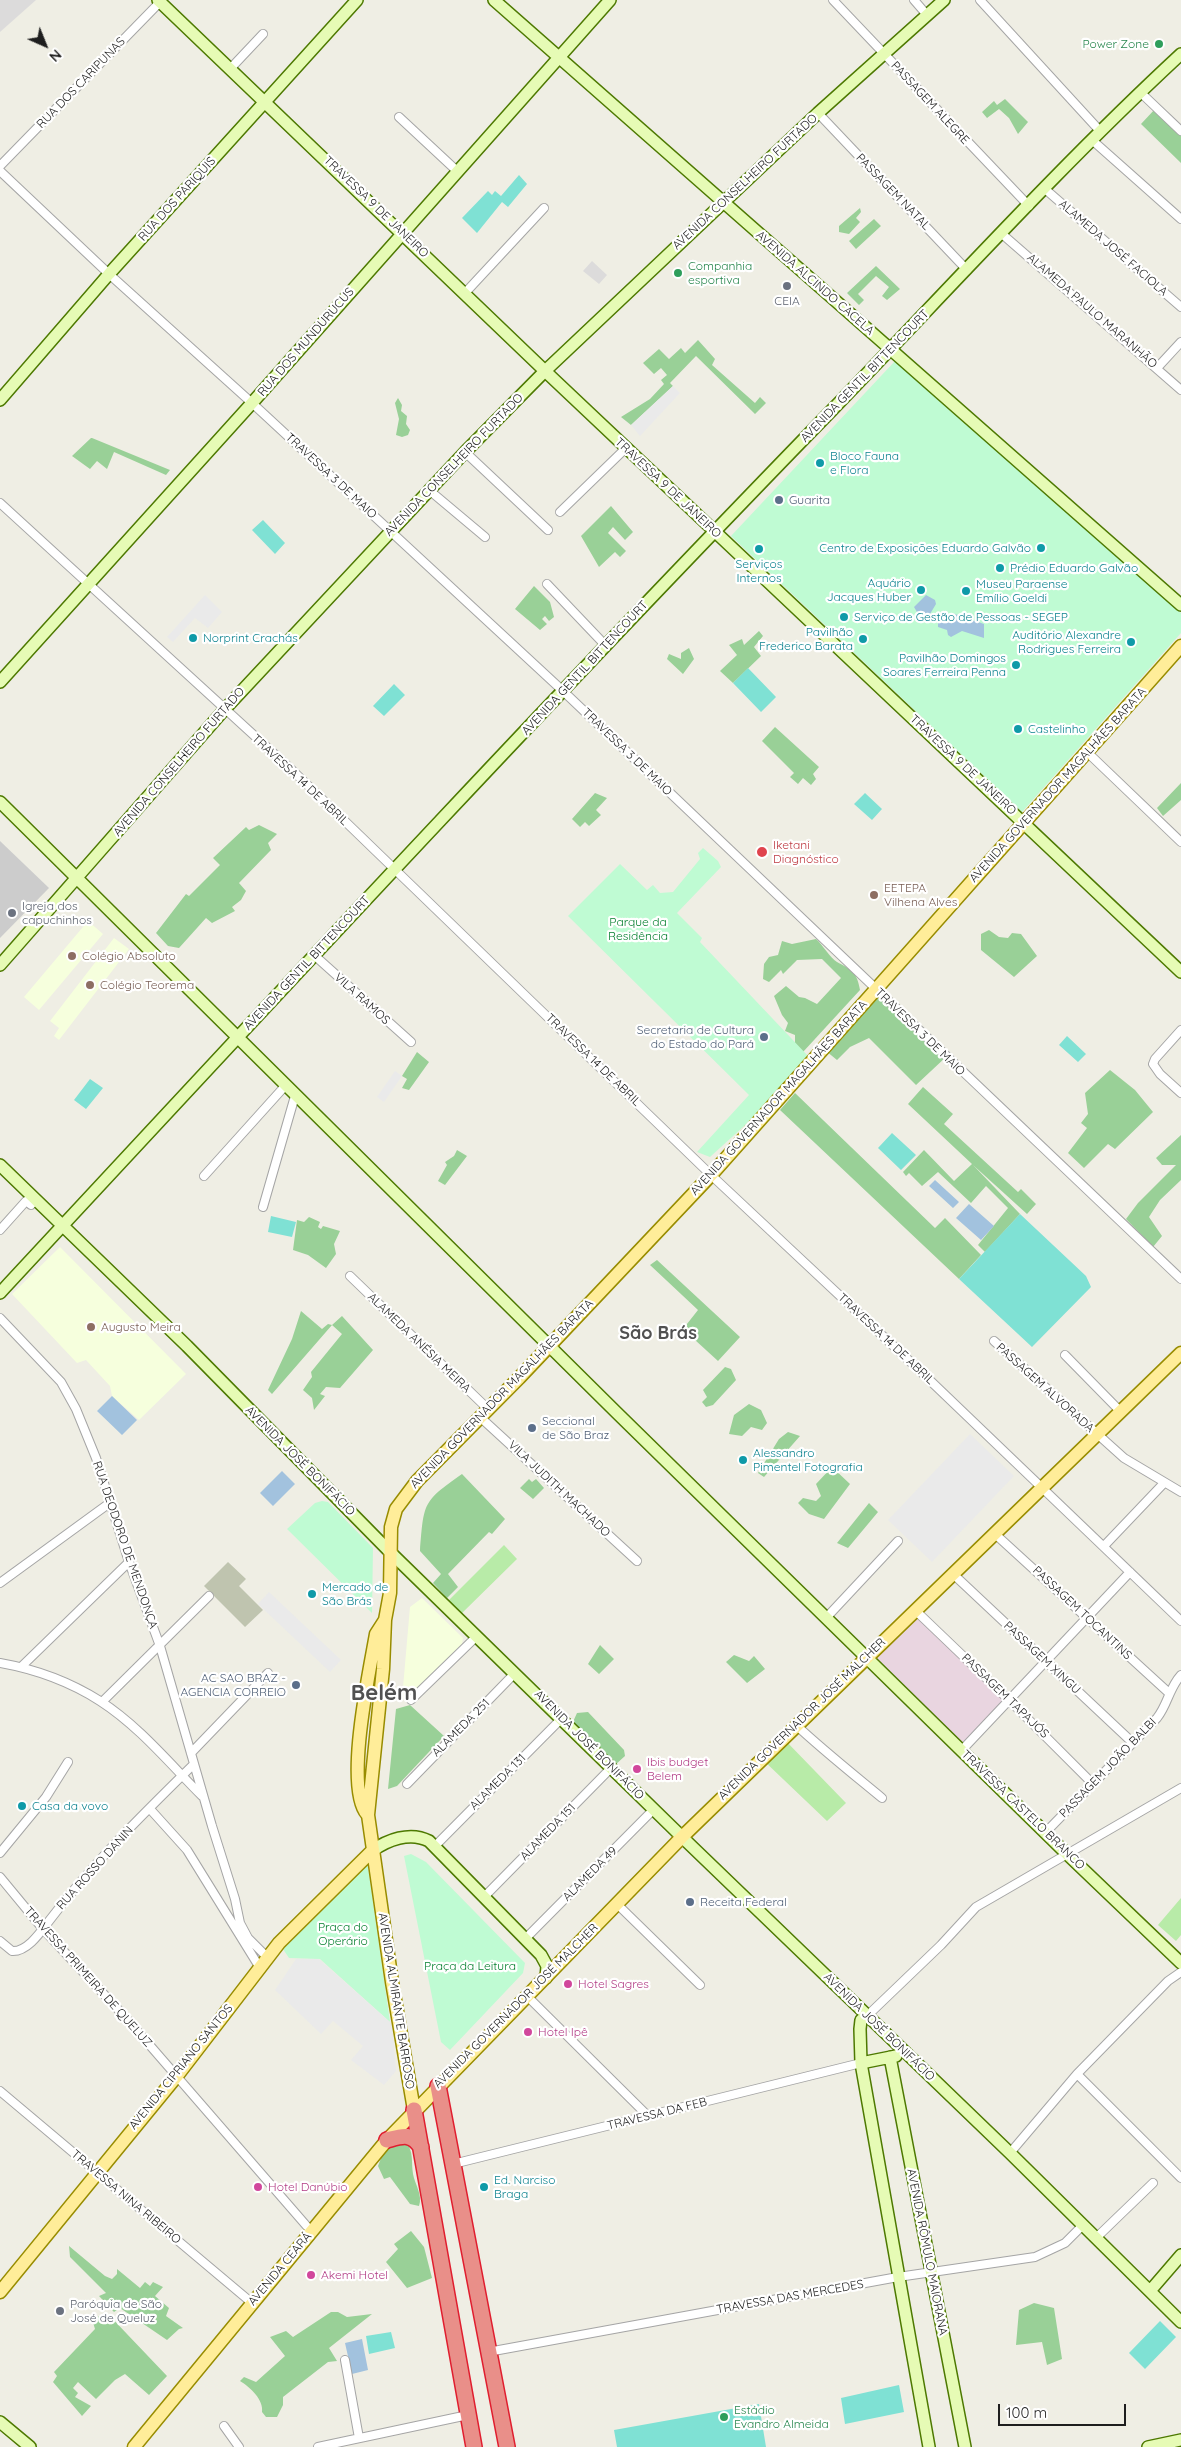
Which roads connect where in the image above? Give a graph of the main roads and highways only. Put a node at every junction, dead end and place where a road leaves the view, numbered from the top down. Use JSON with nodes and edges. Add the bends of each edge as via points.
{"nodes":[{"id":1,"x":357,"y":0,"type":"edge"},
{"id":2,"x":494,"y":0,"type":"edge"},
{"id":3,"x":610,"y":0,"type":"edge"},
{"id":4,"x":944,"y":0,"type":"edge"},
{"id":5,"x":160,"y":1,"type":"edge"},
{"id":6,"x":1181,"y":54,"type":"edge"},
{"id":7,"x":558,"y":56,"type":"junction"},
{"id":8,"x":265,"y":101,"type":"junction"},
{"id":9,"x":723,"y":203,"type":"junction"},
{"id":10,"x":402,"y":233,"type":"junction"},
{"id":11,"x":891,"y":350,"type":"junction"},
{"id":12,"x":545,"y":372,"type":"junction"},
{"id":13,"x":0,"y":400,"type":"edge"},
{"id":14,"x":714,"y":531,"type":"junction"},
{"id":15,"x":1181,"y":605,"type":"edge"},
{"id":16,"x":1181,"y":646,"type":"edge"},
{"id":17,"x":0,"y":682,"type":"edge"},
{"id":18,"x":0,"y":802,"type":"edge"},
{"id":19,"x":1025,"y":823,"type":"junction"},
{"id":20,"x":77,"y":878,"type":"junction"},
{"id":21,"x":0,"y":965,"type":"edge"},
{"id":22,"x":1181,"y":972,"type":"edge"},
{"id":23,"x":236,"y":1038,"type":"junction"},
{"id":24,"x":0,"y":1165,"type":"edge"},
{"id":25,"x":64,"y":1225,"type":"junction"},
{"id":26,"x":0,"y":1293,"type":"edge"},
{"id":27,"x":549,"y":1346,"type":"junction"},
{"id":28,"x":1181,"y":1353,"type":"edge"},
{"id":29,"x":389,"y":1551,"type":"junction"},
{"id":30,"x":866,"y":1657,"type":"junction"},
{"id":31,"x":682,"y":1837,"type":"junction"},
{"id":32,"x":372,"y":1851,"type":"junction"},
{"id":33,"x":1181,"y":1962,"type":"edge"},
{"id":34,"x":546,"y":1978,"type":"junction"},
{"id":35,"x":867,"y":2016,"type":"junction"},
{"id":36,"x":907,"y":2053,"type":"junction"},
{"id":37,"x":890,"y":2057,"type":"junction"},
{"id":38,"x":861,"y":2062,"type":"junction"},
{"id":39,"x":434,"y":2090,"type":"junction"},
{"id":40,"x":414,"y":2110,"type":"junction"},
{"id":41,"x":387,"y":2140,"type":"junction"},
{"id":42,"x":421,"y":2147,"type":"junction"},
{"id":43,"x":1181,"y":2255,"type":"edge"},
{"id":44,"x":1150,"y":2291,"type":"junction"},
{"id":45,"x":0,"y":2292,"type":"edge"},
{"id":46,"x":1181,"y":2322,"type":"edge"},
{"id":47,"x":0,"y":2422,"type":"edge"},
{"id":48,"x":1181,"y":2440,"type":"edge"},
{"id":49,"x":30,"y":2447,"type":"edge"},
{"id":50,"x":134,"y":2447,"type":"edge"},
{"id":51,"x":474,"y":2447,"type":"edge"},
{"id":52,"x":507,"y":2447,"type":"edge"},
{"id":53,"x":929,"y":2447,"type":"edge"},
{"id":54,"x":965,"y":2447,"type":"edge"},
{"id":55,"x":1148,"y":2447,"type":"edge"}],
"edges":[{"from":1,"to":8,"type":"main road","name":"RUA DOS PARIQUIS"},
{"from":2,"to":7,"type":"main road","name":"AVENIDA ALCINDO CACELA"},
{"from":3,"to":7,"type":"main road","name":"RUA DOS MUNDURUCUS"},
{"from":4,"to":9,"type":"main road","name":"AVENIDA CONSELHEIRO FURTADO"},
{"from":5,"to":8,"type":"main road","name":"TRAVESSA 9 DE JANEIRO"},
{"from":6,"to":11,"type":"main road","name":"AVENIDA GENTIL BITTENCOURT","via":[[1100,131]]},
{"from":7,"to":9,"type":"main road","name":"AVENIDA ALCINDO CACELA"},
{"from":7,"to":10,"type":"main road","name":"RUA DOS MUNDURUCUS"},
{"from":8,"to":10,"type":"main road","name":"TRAVESSA 9 DE JANEIRO"},
{"from":8,"to":13,"type":"main road","name":"RUA DOS PARIQUIS"},
{"from":9,"to":11,"type":"main road","name":"AVENIDA ALCINDO CACELA"},
{"from":9,"to":12,"type":"main road","name":"AVENIDA CONSELHEIRO FURTADO"},
{"from":10,"to":12,"type":"main road","name":"TRAVESSA 9 DE JANEIRO"},
{"from":10,"to":17,"type":"main road","name":"RUA DOS MUNDURUCUS"},
{"from":11,"to":14,"type":"main road","name":"AVENIDA GENTIL BITTENCOURT"},
{"from":11,"to":15,"type":"main road","name":"AVENIDA ALCINDO CACELA"},
{"from":12,"to":14,"type":"main road","name":"TRAVESSA 9 DE JANEIRO"},
{"from":12,"to":20,"type":"main road","name":"AVENIDA CONSELHEIRO FURTADO","via":[[465,452],[224,710]]},
{"from":14,"to":19,"type":"main road","name":"TRAVESSA 9 DE JANEIRO"},
{"from":14,"to":23,"type":"main road","name":"AVENIDA GENTIL BITTENCOURT"},
{"from":16,"to":19,"type":"main road","name":"AVENIDA GOVERNADOR MAGALHÃES BARATA"},
{"from":18,"to":20,"type":"main road"},
{"from":19,"to":22,"type":"main road","name":"TRAVESSA 9 DE JANEIRO"},
{"from":19,"to":27,"type":"main road","name":"AVENIDA GOVERNADOR MAGALHÃES BARATA","via":[[712,1176]]},
{"from":20,"to":21,"type":"main road","name":"AVENIDA CONSELHEIRO FURTADO"},
{"from":20,"to":23,"type":"main road","name":"TRAVESSA CASTELO BRANCO"},
{"from":23,"to":25,"type":"main road","name":"AVENIDA GENTIL BITTENCOURT"},
{"from":23,"to":27,"type":"main road","name":"TRAVESSA CASTELO BRANCO"},
{"from":24,"to":25,"type":"main road","name":"AVENIDA JOSÉ BONIFÁCIO"},
{"from":25,"to":26,"type":"main road","name":"AVENIDA GENTIL BITTENCOURT"},
{"from":25,"to":29,"type":"main road","name":"AVENIDA JOSÉ BONIFÁCIO"},
{"from":27,"to":29,"type":"main road","name":"AVENIDA GOVERNADOR MAGALHÃES BARATA","via":[[416,1481],[396,1509]]},
{"from":27,"to":30,"type":"main road","name":"TRAVESSA CASTELO BRANCO"},
{"from":28,"to":30,"type":"main road","name":"AVENIDA GOVERNADOR JOSÉ MALCHER"},
{"from":29,"to":31,"type":"main road","name":"AVENIDA JOSÉ BONIFÁCIO"},
{"from":29,"to":32,"type":"main road","name":"AVENIDA ALMIRANTE BARROSO","via":[[390,1593],[385,1620],[384,1669],[368,1815]]},
{"from":30,"to":31,"type":"main road","name":"AVENIDA GOVERNADOR JOSÉ MALCHER"},
{"from":30,"to":33,"type":"main road","name":"TRAVESSA CASTELO BRANCO"},
{"from":31,"to":34,"type":"main road","name":"AVENIDA GOVERNADOR JOSÉ MALCHER"},
{"from":31,"to":35,"type":"main road","name":"AVENIDA JOSÉ BONIFÁCIO"},
{"from":32,"to":34,"type":"main road","via":[[385,1841],[401,1838],[424,1838],[435,1846],[546,1961]]},
{"from":32,"to":40,"type":"main road","name":"AVENIDA ALMIRANTE BARROSO"},
{"from":32,"to":45,"type":"main road","name":"AVENIDA CIPRIANO SANTOS","via":[[267,1957],[176,2076]]},
{"from":34,"to":39,"type":"main road","name":"AVENIDA GOVERNADOR JOSÉ MALCHER"},
{"from":35,"to":36,"type":"main road","name":"AVENIDA JOSÉ BONIFÁCIO"},
{"from":35,"to":38,"type":"main road","via":[[861,2020]]},
{"from":36,"to":37,"type":"main road"},
{"from":36,"to":44,"type":"main road","name":"AVENIDA JOSÉ BONIFÁCIO"},
{"from":37,"to":38,"type":"main road"},
{"from":37,"to":54,"type":"main road","name":"AVENIDA RÔMULO MAIORANA"},
{"from":38,"to":53,"type":"main road"},
{"from":39,"to":40,"type":"main road","name":"AVENIDA CEARÁ"},
{"from":39,"to":52,"type":"highway","via":[[453,2164]]},
{"from":40,"to":41,"type":"main road","name":"AVENIDA CEARÁ"},
{"from":40,"to":42,"type":"highway","name":"AVENIDA ALMIRANTE BARROSO"},
{"from":41,"to":42,"type":"highway","via":[[412,2136]]},
{"from":41,"to":50,"type":"main road","name":"AVENIDA CEARÁ"},
{"from":42,"to":51,"type":"highway","name":"AVENIDA ALMIRANTE BARROSO"},
{"from":43,"to":44,"type":"main road"},
{"from":44,"to":46,"type":"main road","name":"AVENIDA JOSÉ BONIFÁCIO"},
{"from":47,"to":49,"type":"main road"},
{"from":48,"to":55,"type":"main road"}]}
